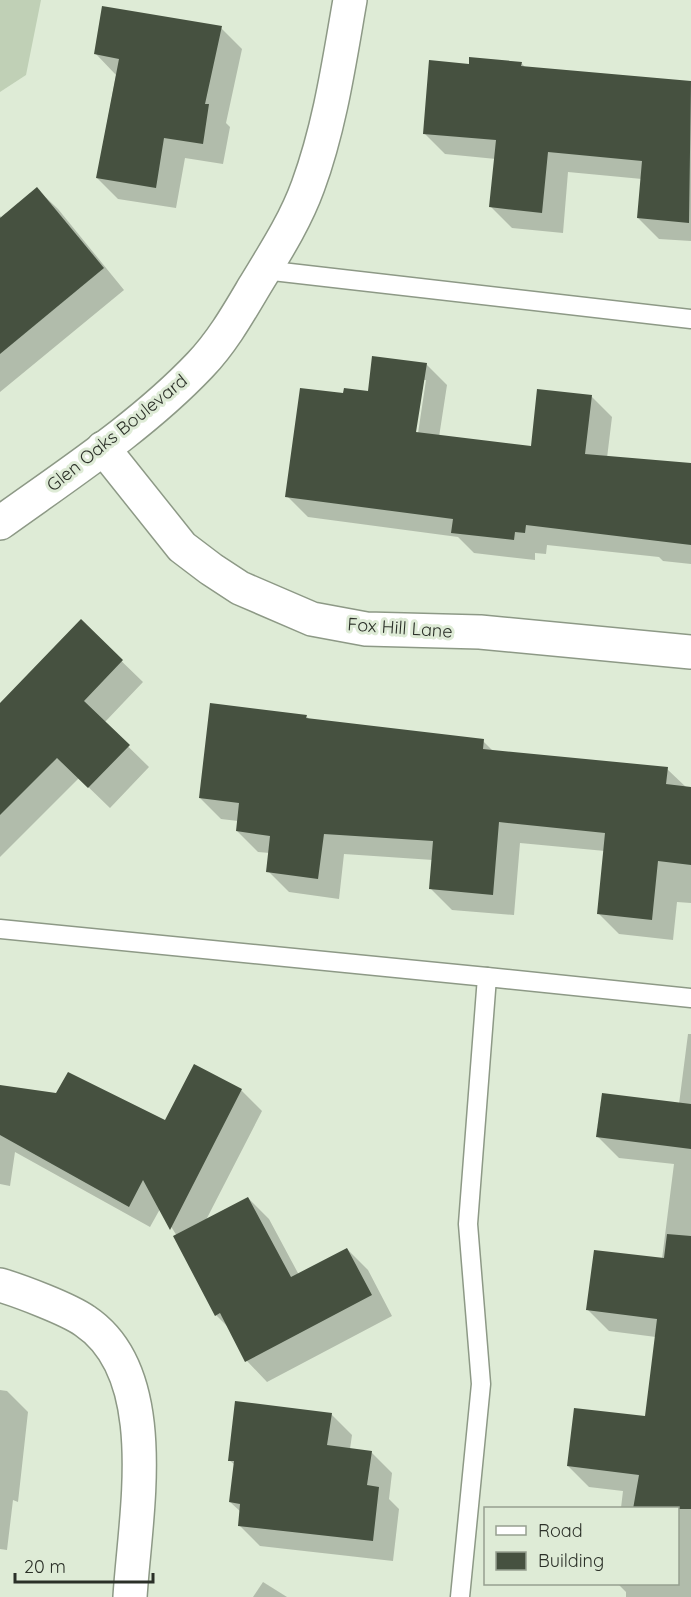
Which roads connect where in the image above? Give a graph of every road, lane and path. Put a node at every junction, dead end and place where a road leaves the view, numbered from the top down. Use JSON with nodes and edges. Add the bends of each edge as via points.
{"nodes":[{"id":1,"x":350,"y":0,"type":"edge"},
{"id":2,"x":264,"y":270,"type":"junction"},
{"id":3,"x":691,"y":318,"type":"edge"},
{"id":4,"x":103,"y":448,"type":"junction"},
{"id":5,"x":0,"y":523,"type":"edge"},
{"id":6,"x":691,"y":652,"type":"edge"},
{"id":7,"x":0,"y":929,"type":"edge"},
{"id":8,"x":487,"y":977,"type":"junction"},
{"id":9,"x":691,"y":998,"type":"edge"},
{"id":10,"x":0,"y":1285,"type":"edge"},
{"id":11,"x":130,"y":1597,"type":"edge"},
{"id":12,"x":460,"y":1597,"type":"edge"}],
"edges":[{"from":1,"to":2,"type":"street","name":"Glen Oaks Boulevard","via":[[323,138],[307,188]]},
{"from":2,"to":3,"type":"lane"},
{"from":2,"to":4,"type":"street","name":"Glen Oaks Boulevard","via":[[202,364]]},
{"from":4,"to":5,"type":"street","name":"Glen Oaks Boulevard"},
{"from":4,"to":6,"type":"street","name":"Fox Hill Lane","via":[[182,546],[210,569],[240,588],[312,618],[366,629],[480,632]]},
{"from":7,"to":8,"type":"lane"},
{"from":8,"to":9,"type":"lane"},
{"from":8,"to":12,"type":"lane","via":[[468,1224],[481,1384]]},
{"from":10,"to":11,"type":"street","via":[[85,1321],[119,1355],[137,1414],[138,1467]]}]}
